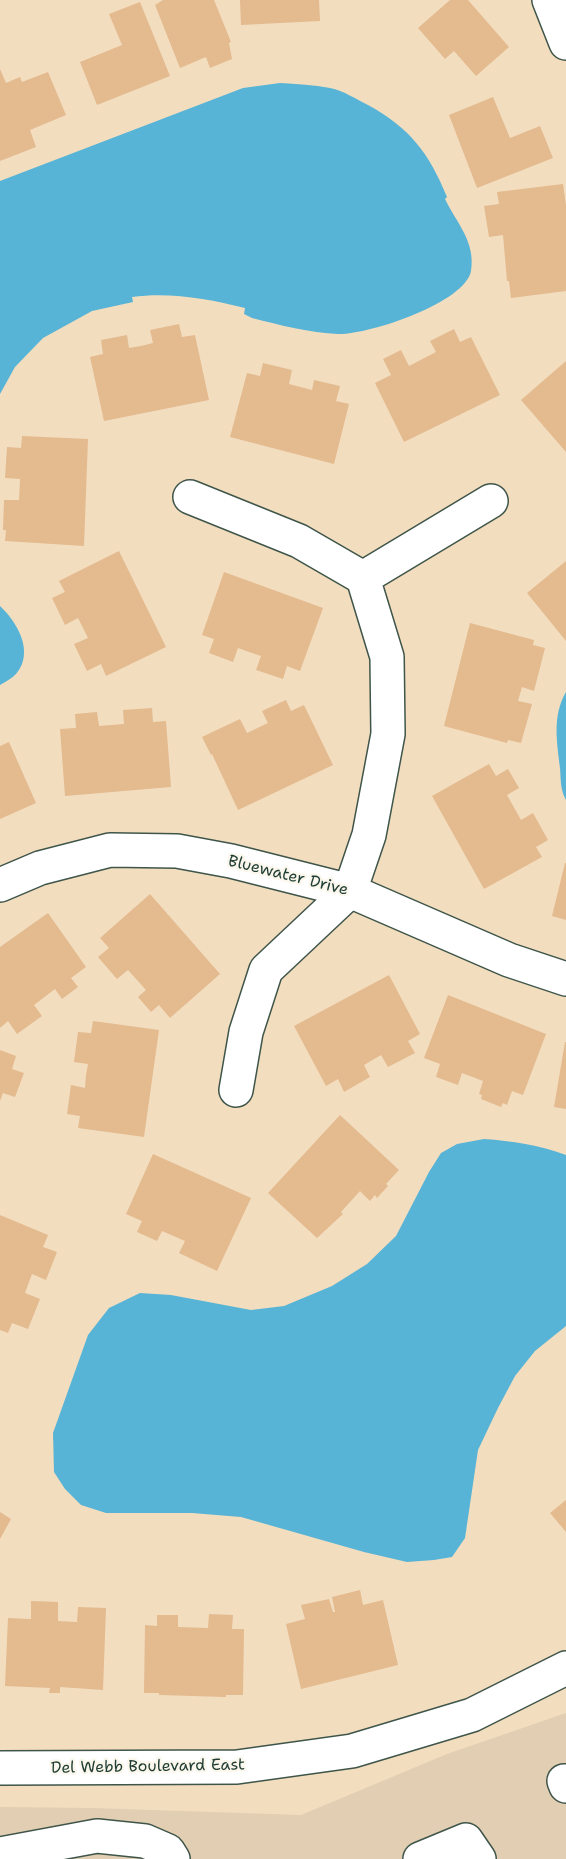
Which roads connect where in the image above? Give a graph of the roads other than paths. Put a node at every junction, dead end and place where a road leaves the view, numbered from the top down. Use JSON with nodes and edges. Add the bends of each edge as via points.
{"nodes":[{"id":1,"x":549,"y":0,"type":"edge"},
{"id":2,"x":566,"y":44,"type":"edge"},
{"id":3,"x":190,"y":497,"type":"dead end"},
{"id":4,"x":491,"y":501,"type":"dead end"},
{"id":5,"x":363,"y":578,"type":"junction"},
{"id":6,"x":0,"y":885,"type":"edge"},
{"id":7,"x":350,"y":891,"type":"junction"},
{"id":8,"x":566,"y":979,"type":"edge"},
{"id":9,"x":236,"y":1090,"type":"dead end"},
{"id":10,"x":566,"y":1668,"type":"edge"},
{"id":11,"x":0,"y":1768,"type":"edge"},
{"id":12,"x":0,"y":1854,"type":"edge"},
{"id":13,"x":173,"y":1859,"type":"edge"},
{"id":14,"x":420,"y":1859,"type":"edge"},
{"id":15,"x":479,"y":1859,"type":"edge"}],
"edges":[{"from":1,"to":2,"type":"street"},
{"from":3,"to":5,"type":"street","via":[[299,541]]},
{"from":4,"to":5,"type":"street"},
{"from":5,"to":7,"type":"street","via":[[387,657],[387,734],[369,835]]},
{"from":6,"to":7,"type":"street","name":"Bluewater Drive","via":[[40,868],[122,850],[177,851]]},
{"from":7,"to":8,"type":"street","name":"Bluewater Drive","via":[[509,960]]},
{"from":7,"to":9,"type":"street","via":[[266,970],[246,1032]]},
{"from":10,"to":11,"type":"street","name":"Del Webb Boulevard East","via":[[472,1715],[352,1751],[237,1767]]},
{"from":12,"to":13,"type":"street","via":[[97,1836],[145,1841],[168,1851]]},
{"from":14,"to":15,"type":"street","via":[[466,1840]]}]}
